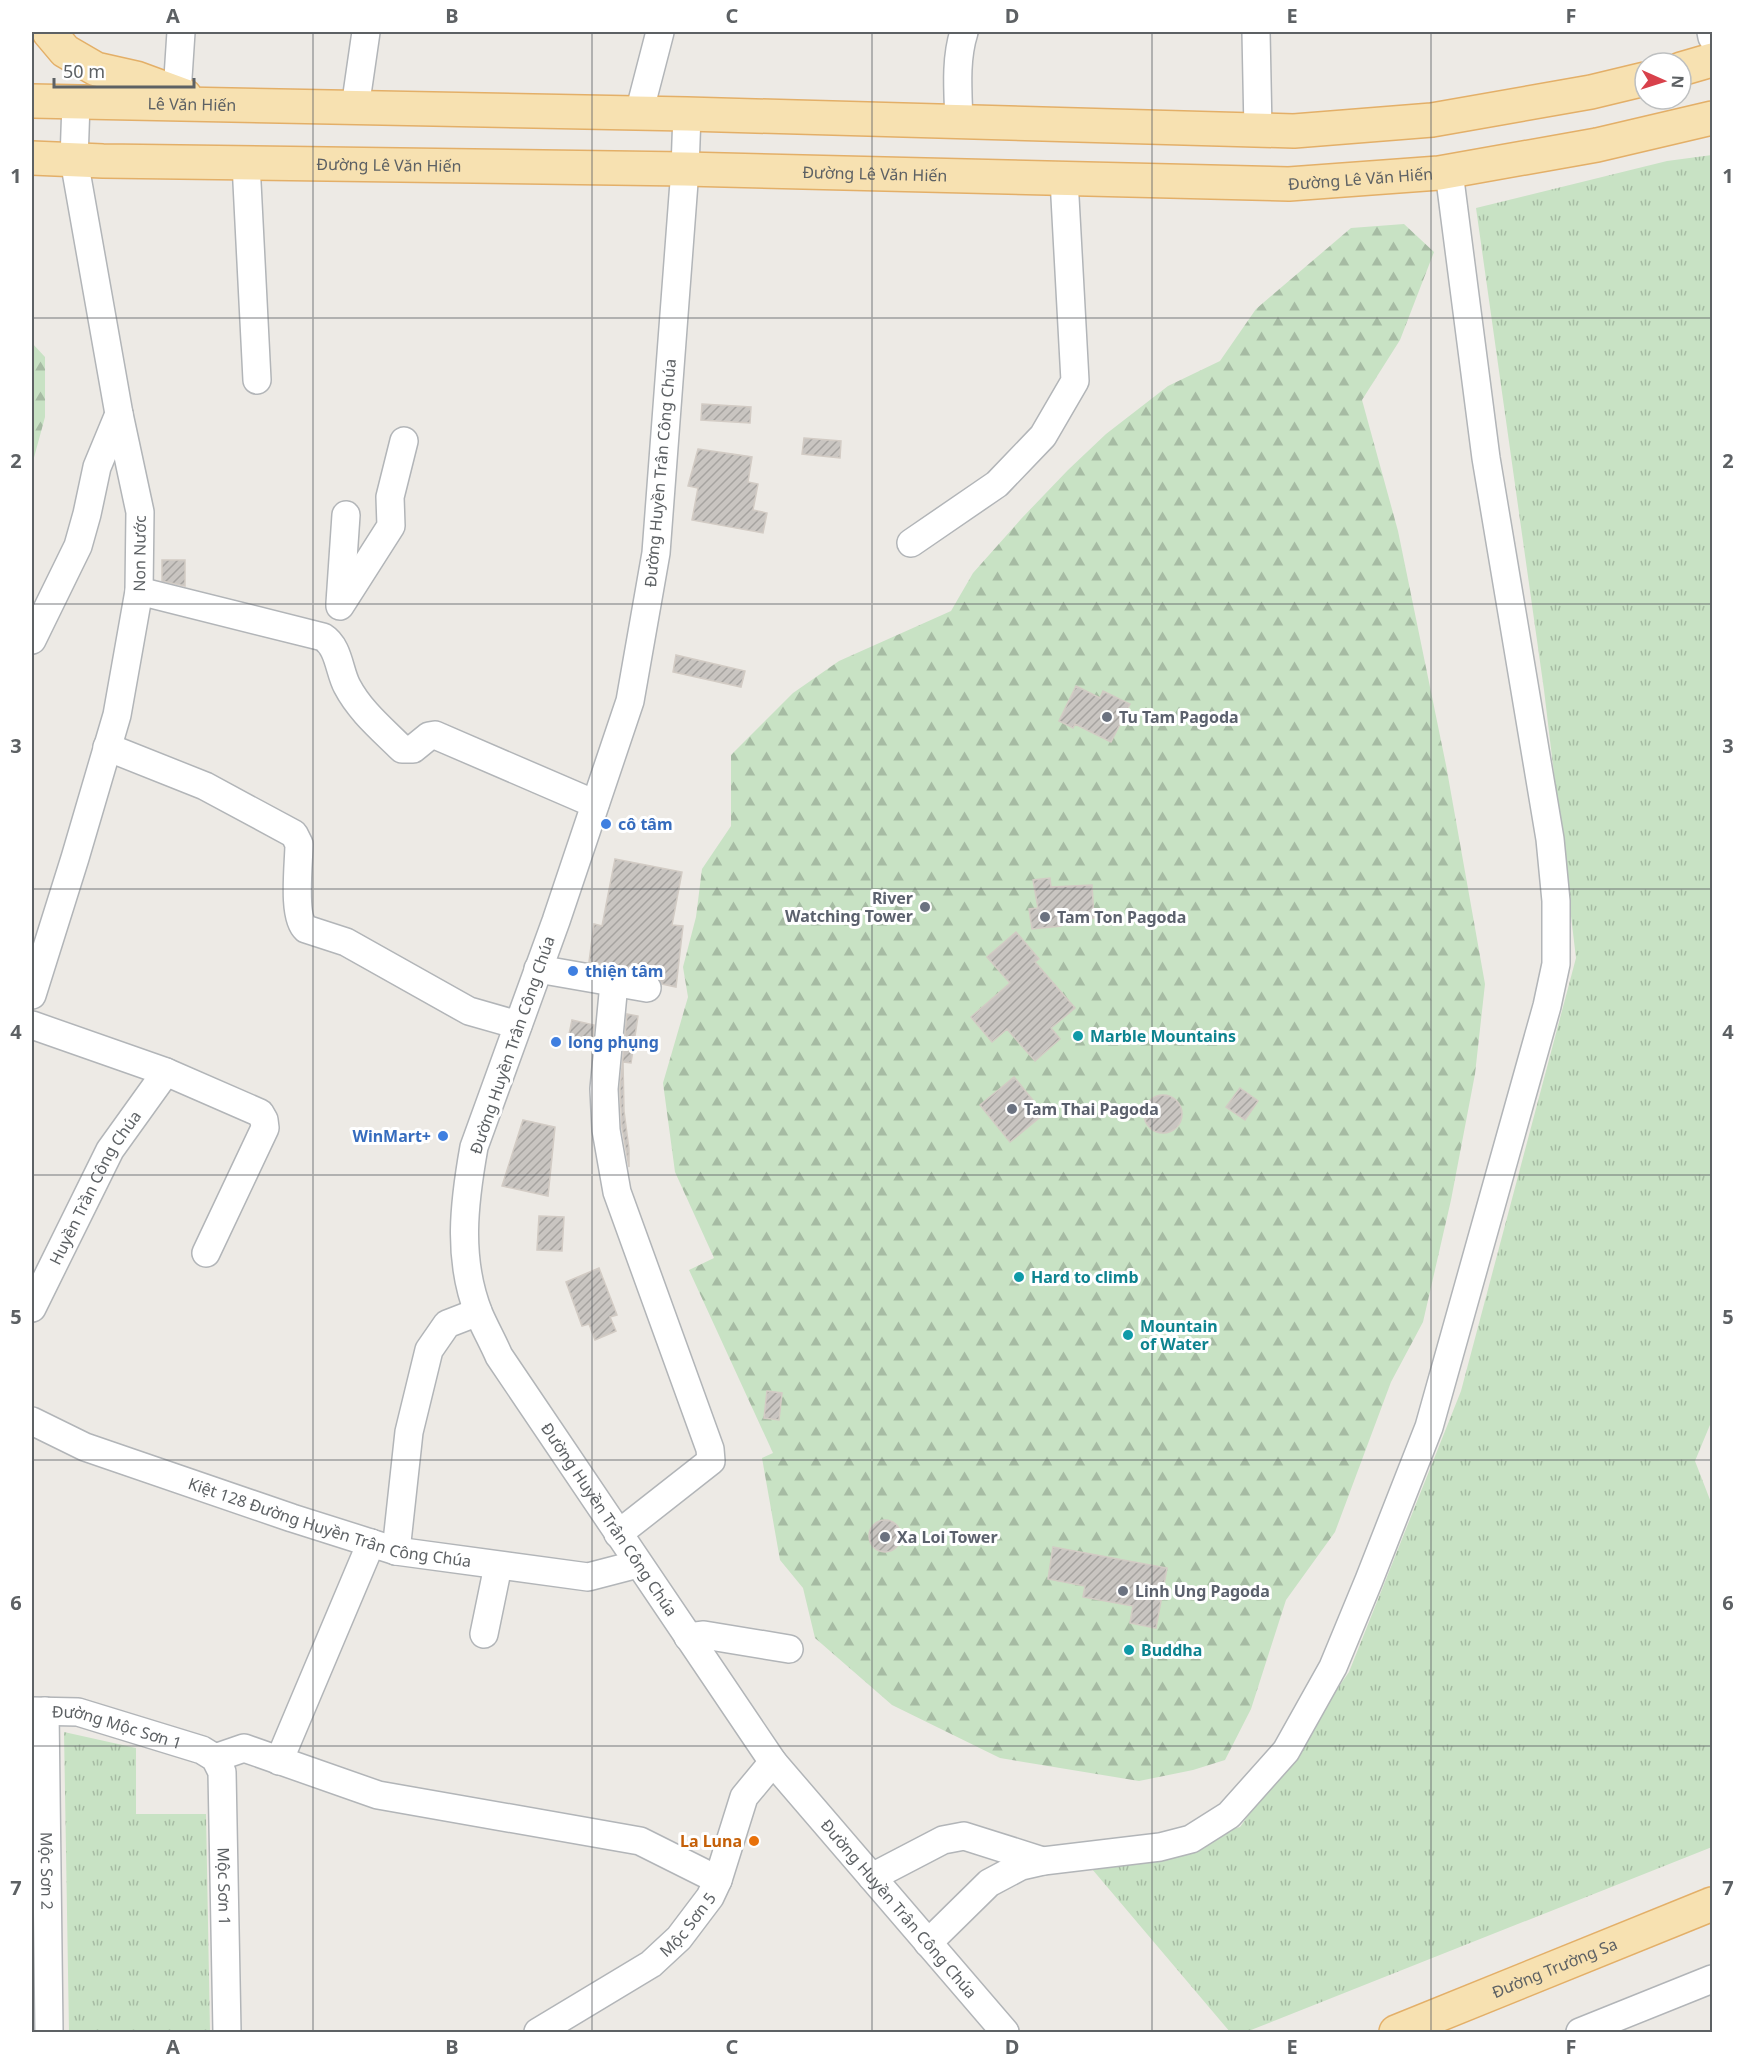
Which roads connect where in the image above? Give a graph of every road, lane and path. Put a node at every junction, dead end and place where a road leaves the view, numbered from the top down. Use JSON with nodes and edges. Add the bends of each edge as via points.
{"nodes":[{"id":1,"x":49,"y":32,"type":"edge"},
{"id":2,"x":181,"y":32,"type":"edge"},
{"id":3,"x":366,"y":32,"type":"edge"},
{"id":4,"x":660,"y":32,"type":"edge"},
{"id":5,"x":964,"y":32,"type":"edge"},
{"id":6,"x":1256,"y":32,"type":"edge"},
{"id":7,"x":1711,"y":32,"type":"edge"},
{"id":8,"x":1713,"y":37,"type":"edge"},
{"id":9,"x":1713,"y":60,"type":"edge"},
{"id":10,"x":1693,"y":66,"type":"edge"},
{"id":11,"x":1633,"y":82,"type":"edge"},
{"id":12,"x":177,"y":93,"type":"junction"},
{"id":13,"x":32,"y":101,"type":"edge"},
{"id":14,"x":76,"y":103,"type":"junction"},
{"id":15,"x":209,"y":104,"type":"junction"},
{"id":16,"x":355,"y":108,"type":"junction"},
{"id":17,"x":639,"y":113,"type":"junction"},
{"id":18,"x":687,"y":114,"type":"junction"},
{"id":19,"x":1713,"y":118,"type":"edge"},
{"id":20,"x":959,"y":122,"type":"junction"},
{"id":21,"x":1258,"y":130,"type":"junction"},
{"id":22,"x":32,"y":158,"type":"edge"},
{"id":23,"x":74,"y":160,"type":"junction"},
{"id":24,"x":246,"y":163,"type":"junction"},
{"id":25,"x":685,"y":169,"type":"junction"},
{"id":26,"x":1449,"y":172,"type":"junction"},
{"id":27,"x":1064,"y":179,"type":"junction"},
{"id":28,"x":257,"y":380,"type":"dead end"},
{"id":29,"x":119,"y":414,"type":"junction"},
{"id":30,"x":404,"y":441,"type":"dead end"},
{"id":31,"x":346,"y":515,"type":"dead end"},
{"id":32,"x":911,"y":543,"type":"dead end"},
{"id":33,"x":139,"y":591,"type":"junction"},
{"id":34,"x":339,"y":606,"type":"junction"},
{"id":35,"x":32,"y":640,"type":"edge"},
{"id":36,"x":336,"y":656,"type":"junction"},
{"id":37,"x":108,"y":747,"type":"junction"},
{"id":38,"x":595,"y":804,"type":"junction"},
{"id":39,"x":538,"y":969,"type":"junction"},
{"id":40,"x":614,"y":983,"type":"junction"},
{"id":41,"x":647,"y":988,"type":"dead end"},
{"id":42,"x":32,"y":995,"type":"edge"},
{"id":43,"x":32,"y":1025,"type":"edge"},
{"id":44,"x":518,"y":1025,"type":"junction"},
{"id":45,"x":166,"y":1072,"type":"junction"},
{"id":46,"x":206,"y":1253,"type":"dead end"},
{"id":47,"x":32,"y":1308,"type":"edge"},
{"id":48,"x":478,"y":1312,"type":"junction"},
{"id":49,"x":32,"y":1421,"type":"edge"},
{"id":50,"x":618,"y":1534,"type":"junction"},
{"id":51,"x":383,"y":1547,"type":"junction"},
{"id":52,"x":638,"y":1564,"type":"junction"},
{"id":53,"x":498,"y":1566,"type":"junction"},
{"id":54,"x":484,"y":1634,"type":"dead end"},
{"id":55,"x":688,"y":1637,"type":"junction"},
{"id":56,"x":789,"y":1649,"type":"dead end"},
{"id":57,"x":38,"y":1711,"type":"edge"},
{"id":58,"x":208,"y":1754,"type":"junction"},
{"id":59,"x":279,"y":1761,"type":"junction"},
{"id":60,"x":773,"y":1762,"type":"junction"},
{"id":61,"x":1043,"y":1862,"type":"junction"},
{"id":62,"x":872,"y":1877,"type":"junction"},
{"id":63,"x":718,"y":1880,"type":"junction"},
{"id":64,"x":1713,"y":1904,"type":"edge"},
{"id":65,"x":928,"y":1943,"type":"junction"},
{"id":66,"x":1713,"y":1979,"type":"edge"},
{"id":67,"x":49,"y":2032,"type":"edge"},
{"id":68,"x":227,"y":2032,"type":"edge"},
{"id":69,"x":538,"y":2032,"type":"edge"},
{"id":70,"x":1005,"y":2032,"type":"edge"},
{"id":71,"x":1396,"y":2032,"type":"edge"},
{"id":72,"x":1580,"y":2032,"type":"edge"}],
"edges":[{"from":1,"to":12,"type":"main road","via":[[65,51],[96,69]]},
{"from":2,"to":12,"type":"street"},
{"from":3,"to":16,"type":"street"},
{"from":4,"to":17,"type":"street"},
{"from":5,"to":20,"type":"street","via":[[958,81]]},
{"from":6,"to":21,"type":"street"},
{"from":7,"to":8,"type":"street"},
{"from":9,"to":10,"type":"main road"},
{"from":11,"to":21,"type":"main road","via":[[1432,120],[1294,131]]},
{"from":12,"to":15,"type":"main road"},
{"from":13,"to":14,"type":"main road","name":"Lê Văn Hiến"},
{"from":14,"to":15,"type":"main road","name":"Lê Văn Hiến"},
{"from":14,"to":23,"type":"street","name":"Non Nước"},
{"from":15,"to":16,"type":"main road","name":"Lê Văn Hiến"},
{"from":16,"to":17,"type":"main road"},
{"from":17,"to":18,"type":"main road"},
{"from":18,"to":20,"type":"main road"},
{"from":18,"to":25,"type":"street","name":"Đường Huyền Trân Công Chúa"},
{"from":19,"to":26,"type":"main road","name":"Đường Lê Văn Hiến","via":[[1597,145]]},
{"from":20,"to":21,"type":"main road"},
{"from":22,"to":23,"type":"main road","name":"Đường Lê Văn Hiến"},
{"from":23,"to":24,"type":"main road","name":"Đường Lê Văn Hiến"},
{"from":23,"to":29,"type":"street","name":"Non Nước"},
{"from":24,"to":25,"type":"main road","name":"Đường Lê Văn Hiến"},
{"from":24,"to":28,"type":"street"},
{"from":25,"to":27,"type":"main road","name":"Đường Lê Văn Hiến"},
{"from":25,"to":38,"type":"street","name":"Đường Huyền Trân Công Chúa","via":[[656,554],[630,701]]},
{"from":26,"to":27,"type":"main road","name":"Đường Lê Văn Hiến","via":[[1289,184]]},
{"from":26,"to":61,"type":"street","via":[[1486,458],[1550,838],[1556,964],[1547,1006],[1429,1427],[1333,1666],[1286,1751],[1229,1815],[1191,1839],[1160,1847]]},
{"from":27,"to":32,"type":"street","via":[[1075,381],[1043,436],[997,484]]},
{"from":29,"to":33,"type":"street","name":"Non Nước","via":[[140,512]]},
{"from":29,"to":35,"type":"street","via":[[97,467],[78,546]]},
{"from":30,"to":34,"type":"street","via":[[390,496],[391,526]]},
{"from":31,"to":34,"type":"street"},
{"from":33,"to":36,"type":"street","via":[[323,637],[333,646]]},
{"from":33,"to":37,"type":"street","name":"Non Nước"},
{"from":34,"to":36,"type":"street"},
{"from":36,"to":38,"type":"street","via":[[352,696],[402,749],[413,749],[435,735]]},
{"from":37,"to":42,"type":"street","name":"Non Nước"},
{"from":37,"to":44,"type":"street","via":[[205,786],[294,834],[299,844],[298,912],[302,926],[346,942],[469,1011]]},
{"from":38,"to":39,"type":"street","name":"Đường Huyền Trân Công Chúa"},
{"from":39,"to":40,"type":"street"},
{"from":39,"to":44,"type":"street","name":"Đường Huyền Trân Công Chúa"},
{"from":40,"to":41,"type":"street"},
{"from":40,"to":50,"type":"street","via":[[604,1089],[606,1130],[617,1192],[710,1449],[711,1461]]},
{"from":43,"to":45,"type":"street"},
{"from":44,"to":48,"type":"street","name":"Đường Huyền Trân Công Chúa","via":[[474,1148],[467,1186],[464,1248]]},
{"from":45,"to":46,"type":"street","via":[[260,1113],[264,1120],[265,1128]]},
{"from":45,"to":47,"type":"street","name":"Huyền Trần Công Chúa","via":[[110,1150]]},
{"from":48,"to":50,"type":"street","name":"Đường Huyền Trân Công Chúa","via":[[499,1356]]},
{"from":48,"to":51,"type":"street","via":[[447,1324],[429,1350]]},
{"from":49,"to":51,"type":"street","name":"Kiệt 128 Đường Huyền Trân Công Chúa","via":[[85,1447]]},
{"from":50,"to":52,"type":"street","name":"Đường Huyền Trân Công Chúa"},
{"from":51,"to":53,"type":"street","name":"Kiệt 128 Đường Huyền Trân Công Chúa"},
{"from":51,"to":59,"type":"street"},
{"from":52,"to":53,"type":"street","name":"Kiệt 128 Đường Huyền Trân Công Chúa","via":[[588,1577]]},
{"from":52,"to":55,"type":"street","name":"Đường Huyền Trân Công Chúa"},
{"from":53,"to":54,"type":"street"},
{"from":55,"to":56,"type":"street","via":[[704,1635]]},
{"from":55,"to":60,"type":"street","name":"Đường Huyền Trân Công Chúa"},
{"from":57,"to":58,"type":"street","name":"Đường Mộc Sơn 1","via":[[78,1712]]},
{"from":57,"to":67,"type":"street","name":"Mộc Sơn 2"},
{"from":58,"to":59,"type":"street","via":[[244,1748]]},
{"from":58,"to":68,"type":"street","name":"Mộc Sơn 1","via":[[222,1772]]},
{"from":59,"to":63,"type":"street","via":[[378,1796],[640,1841]]},
{"from":60,"to":62,"type":"street","name":"Đường Huyền Trân Công Chúa"},
{"from":60,"to":63,"type":"street","name":"Mộc Sơn 5","via":[[744,1797]]},
{"from":61,"to":62,"type":"street","via":[[964,1836],[943,1840]]},
{"from":61,"to":65,"type":"street","via":[[1021,1866],[989,1883]]},
{"from":62,"to":65,"type":"street","name":"Đường Huyền Trân Công Chúa"},
{"from":63,"to":69,"type":"street","name":"Mộc Sơn 5","via":[[700,1913],[651,1964]]},
{"from":64,"to":71,"type":"main road","name":"Đường Trường Sa"},
{"from":65,"to":70,"type":"street","name":"Đường Huyền Trân Công Chúa"},
{"from":66,"to":72,"type":"street"}]}
